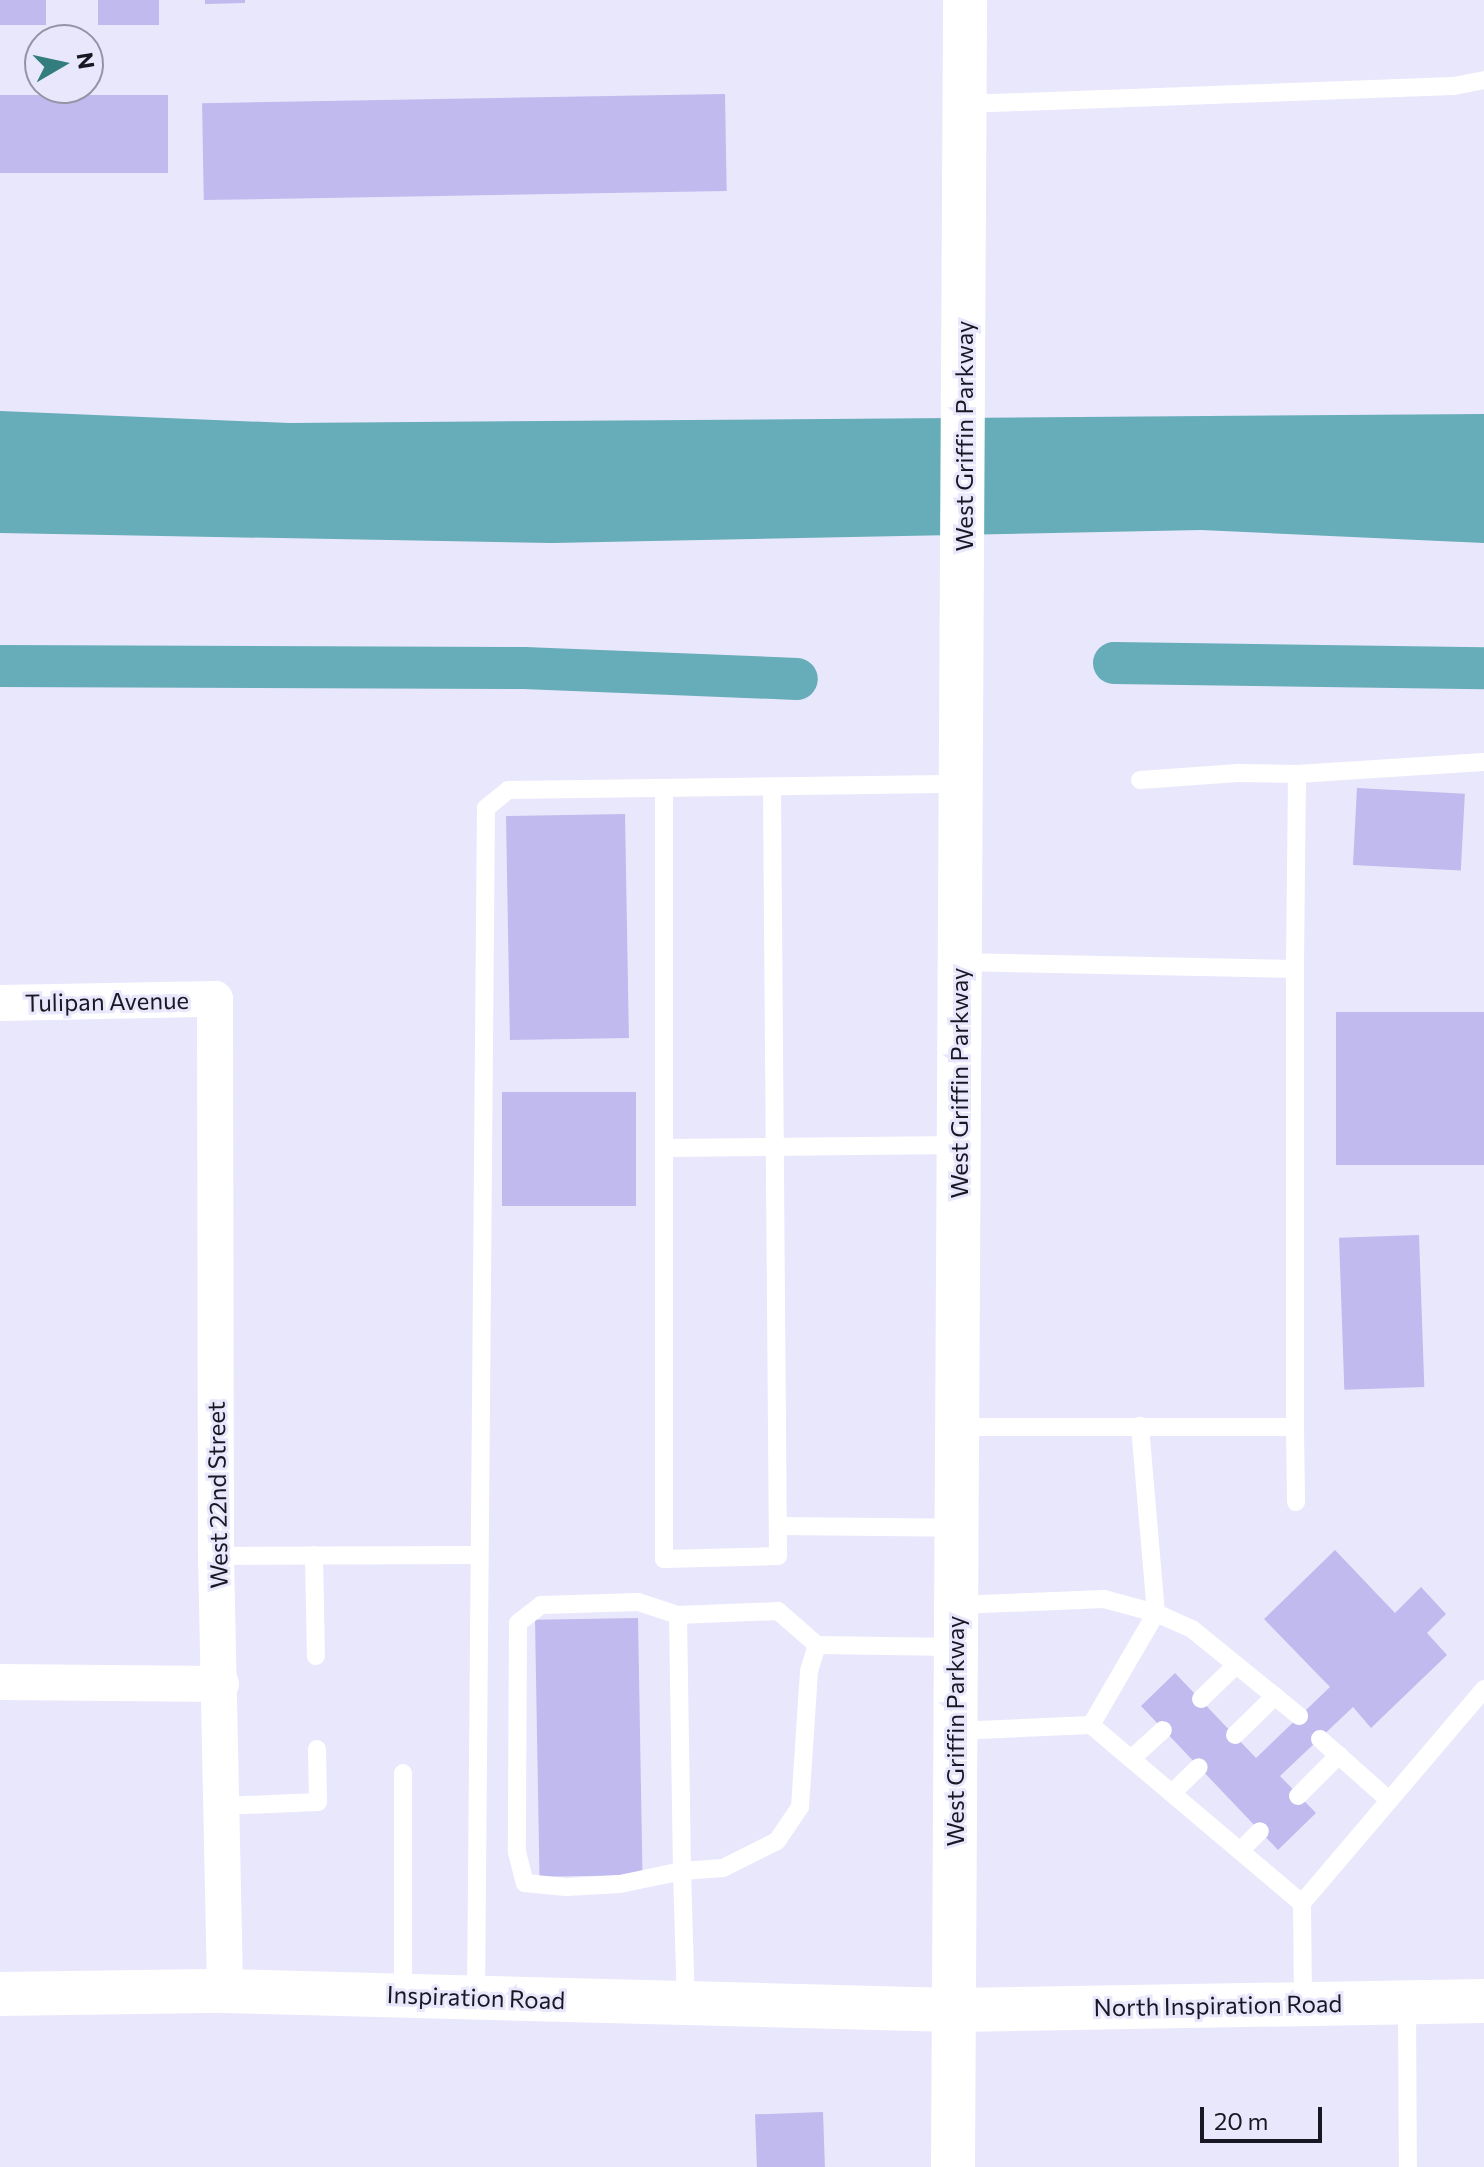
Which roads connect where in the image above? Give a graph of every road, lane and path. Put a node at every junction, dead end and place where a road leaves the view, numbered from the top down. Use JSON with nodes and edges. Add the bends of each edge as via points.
{"nodes":[{"id":1,"x":965,"y":0,"type":"edge"},
{"id":2,"x":1484,"y":80,"type":"edge"},
{"id":3,"x":966,"y":104,"type":"junction"},
{"id":4,"x":1484,"y":762,"type":"edge"},
{"id":5,"x":1297,"y":774,"type":"junction"},
{"id":6,"x":1140,"y":780,"type":"dead end"},
{"id":7,"x":961,"y":784,"type":"junction"},
{"id":8,"x":772,"y":787,"type":"junction"},
{"id":9,"x":664,"y":789,"type":"junction"},
{"id":10,"x":960,"y":962,"type":"junction"},
{"id":11,"x":1295,"y":969,"type":"junction"},
{"id":12,"x":215,"y":999,"type":"joint"},
{"id":13,"x":0,"y":1003,"type":"edge"},
{"id":14,"x":775,"y":1145,"type":"junction"},
{"id":15,"x":959,"y":1145,"type":"junction"},
{"id":16,"x":664,"y":1148,"type":"junction"},
{"id":17,"x":1140,"y":1426,"type":"junction"},
{"id":18,"x":957,"y":1427,"type":"junction"},
{"id":19,"x":1295,"y":1427,"type":"junction"},
{"id":20,"x":1296,"y":1502,"type":"dead end"},
{"id":21,"x":778,"y":1526,"type":"junction"},
{"id":22,"x":956,"y":1528,"type":"junction"},
{"id":23,"x":314,"y":1555,"type":"junction"},
{"id":24,"x":478,"y":1555,"type":"junction"},
{"id":25,"x":216,"y":1556,"type":"junction"},
{"id":26,"x":1156,"y":1613,"type":"junction"},
{"id":27,"x":678,"y":1615,"type":"junction"},
{"id":28,"x":956,"y":1626,"type":"junction"},
{"id":29,"x":817,"y":1645,"type":"junction"},
{"id":30,"x":316,"y":1656,"type":"dead end"},
{"id":31,"x":1236,"y":1665,"type":"junction"},
{"id":32,"x":0,"y":1682,"type":"edge"},
{"id":33,"x":221,"y":1684,"type":"junction"},
{"id":34,"x":1484,"y":1689,"type":"edge"},
{"id":35,"x":1275,"y":1696,"type":"junction"},
{"id":36,"x":1201,"y":1699,"type":"dead end"},
{"id":37,"x":1299,"y":1716,"type":"dead end"},
{"id":38,"x":1091,"y":1725,"type":"junction"},
{"id":39,"x":1163,"y":1730,"type":"dead end"},
{"id":40,"x":955,"y":1731,"type":"junction"},
{"id":41,"x":1235,"y":1735,"type":"dead end"},
{"id":42,"x":1320,"y":1739,"type":"dead end"},
{"id":43,"x":317,"y":1749,"type":"dead end"},
{"id":44,"x":1339,"y":1755,"type":"junction"},
{"id":45,"x":1131,"y":1759,"type":"junction"},
{"id":46,"x":1199,"y":1767,"type":"dead end"},
{"id":47,"x":403,"y":1773,"type":"dead end"},
{"id":48,"x":1172,"y":1793,"type":"junction"},
{"id":49,"x":1298,"y":1796,"type":"dead end"},
{"id":50,"x":1389,"y":1800,"type":"junction"},
{"id":51,"x":222,"y":1806,"type":"junction"},
{"id":52,"x":1260,"y":1831,"type":"dead end"},
{"id":53,"x":1240,"y":1851,"type":"junction"},
{"id":54,"x":682,"y":1871,"type":"junction"},
{"id":55,"x":1302,"y":1903,"type":"junction"},
{"id":56,"x":225,"y":1991,"type":"junction"},
{"id":57,"x":0,"y":1994,"type":"edge"},
{"id":58,"x":403,"y":1995,"type":"junction"},
{"id":59,"x":476,"y":1998,"type":"junction"},
{"id":60,"x":1484,"y":2001,"type":"edge"},
{"id":61,"x":1407,"y":2002,"type":"junction"},
{"id":62,"x":686,"y":2003,"type":"junction"},
{"id":63,"x":1303,"y":2004,"type":"junction"},
{"id":64,"x":953,"y":2010,"type":"junction"},
{"id":65,"x":953,"y":2167,"type":"edge"},
{"id":66,"x":1408,"y":2167,"type":"edge"}],
"edges":[{"from":1,"to":3,"type":"main road","name":"West Griffin Parkway"},
{"from":2,"to":3,"type":"lane","via":[[1454,86]]},
{"from":3,"to":7,"type":"main road","name":"West Griffin Parkway"},
{"from":4,"to":5,"type":"lane"},
{"from":5,"to":6,"type":"lane"},
{"from":5,"to":11,"type":"lane"},
{"from":7,"to":8,"type":"lane"},
{"from":7,"to":10,"type":"main road","name":"West Griffin Parkway"},
{"from":8,"to":9,"type":"lane"},
{"from":8,"to":14,"type":"lane"},
{"from":9,"to":16,"type":"lane"},
{"from":9,"to":24,"type":"lane","via":[[508,790],[486,808]]},
{"from":10,"to":11,"type":"lane"},
{"from":10,"to":15,"type":"main road","name":"West Griffin Parkway"},
{"from":11,"to":19,"type":"lane"},
{"from":12,"to":13,"type":"street","name":"Tulipan Avenue"},
{"from":12,"to":25,"type":"street","name":"West 22nd Street"},
{"from":14,"to":15,"type":"lane"},
{"from":14,"to":16,"type":"lane"},
{"from":14,"to":21,"type":"lane"},
{"from":15,"to":18,"type":"main road","name":"West Griffin Parkway"},
{"from":16,"to":21,"type":"lane","via":[[664,1559],[778,1556]]},
{"from":17,"to":18,"type":"lane"},
{"from":17,"to":19,"type":"lane"},
{"from":17,"to":26,"type":"lane"},
{"from":18,"to":22,"type":"main road","name":"West Griffin Parkway"},
{"from":19,"to":20,"type":"lane"},
{"from":21,"to":22,"type":"lane"},
{"from":22,"to":28,"type":"main road","name":"West Griffin Parkway"},
{"from":23,"to":24,"type":"lane"},
{"from":23,"to":25,"type":"lane"},
{"from":23,"to":30,"type":"lane"},
{"from":24,"to":59,"type":"lane"},
{"from":25,"to":33,"type":"street","name":"West 22nd Street"},
{"from":26,"to":28,"type":"lane","via":[[1104,1599]]},
{"from":26,"to":31,"type":"lane","via":[[1192,1629]]},
{"from":26,"to":38,"type":"lane"},
{"from":27,"to":29,"type":"lane","via":[[778,1611]]},
{"from":27,"to":54,"type":"lane"},
{"from":27,"to":54,"type":"lane","via":[[638,1602],[541,1605],[518,1623],[517,1852],[525,1883],[620,1884]]},
{"from":28,"to":29,"type":"lane"},
{"from":28,"to":40,"type":"main road","name":"West Griffin Parkway"},
{"from":29,"to":54,"type":"lane","via":[[809,1671],[800,1807],[777,1841],[723,1868]]},
{"from":31,"to":35,"type":"lane"},
{"from":31,"to":36,"type":"lane"},
{"from":32,"to":33,"type":"street"},
{"from":33,"to":51,"type":"street","name":"West 22nd Street"},
{"from":34,"to":50,"type":"lane"},
{"from":35,"to":37,"type":"lane"},
{"from":35,"to":41,"type":"lane"},
{"from":38,"to":40,"type":"lane"},
{"from":38,"to":45,"type":"lane"},
{"from":39,"to":45,"type":"lane"},
{"from":40,"to":64,"type":"main road","name":"West Griffin Parkway"},
{"from":42,"to":44,"type":"lane"},
{"from":43,"to":51,"type":"lane","via":[[318,1802]]},
{"from":44,"to":49,"type":"lane"},
{"from":44,"to":50,"type":"lane"},
{"from":45,"to":48,"type":"lane"},
{"from":46,"to":48,"type":"lane"},
{"from":47,"to":58,"type":"lane"},
{"from":48,"to":53,"type":"lane"},
{"from":50,"to":55,"type":"lane"},
{"from":51,"to":56,"type":"street","name":"West 22nd Street"},
{"from":52,"to":53,"type":"lane"},
{"from":53,"to":55,"type":"lane"},
{"from":54,"to":62,"type":"lane"},
{"from":55,"to":63,"type":"lane"},
{"from":56,"to":57,"type":"main road","name":"Inspiration Road"},
{"from":56,"to":58,"type":"main road","name":"Inspiration Road"},
{"from":58,"to":59,"type":"main road","name":"Inspiration Road"},
{"from":59,"to":62,"type":"main road","name":"Inspiration Road"},
{"from":60,"to":61,"type":"main road","name":"North Inspiration Road"},
{"from":61,"to":63,"type":"main road","name":"North Inspiration Road"},
{"from":61,"to":66,"type":"lane"},
{"from":62,"to":64,"type":"main road","name":"Inspiration Road"},
{"from":63,"to":64,"type":"main road","name":"North Inspiration Road"},
{"from":64,"to":65,"type":"main road","name":"West Griffin Parkway"}]}
